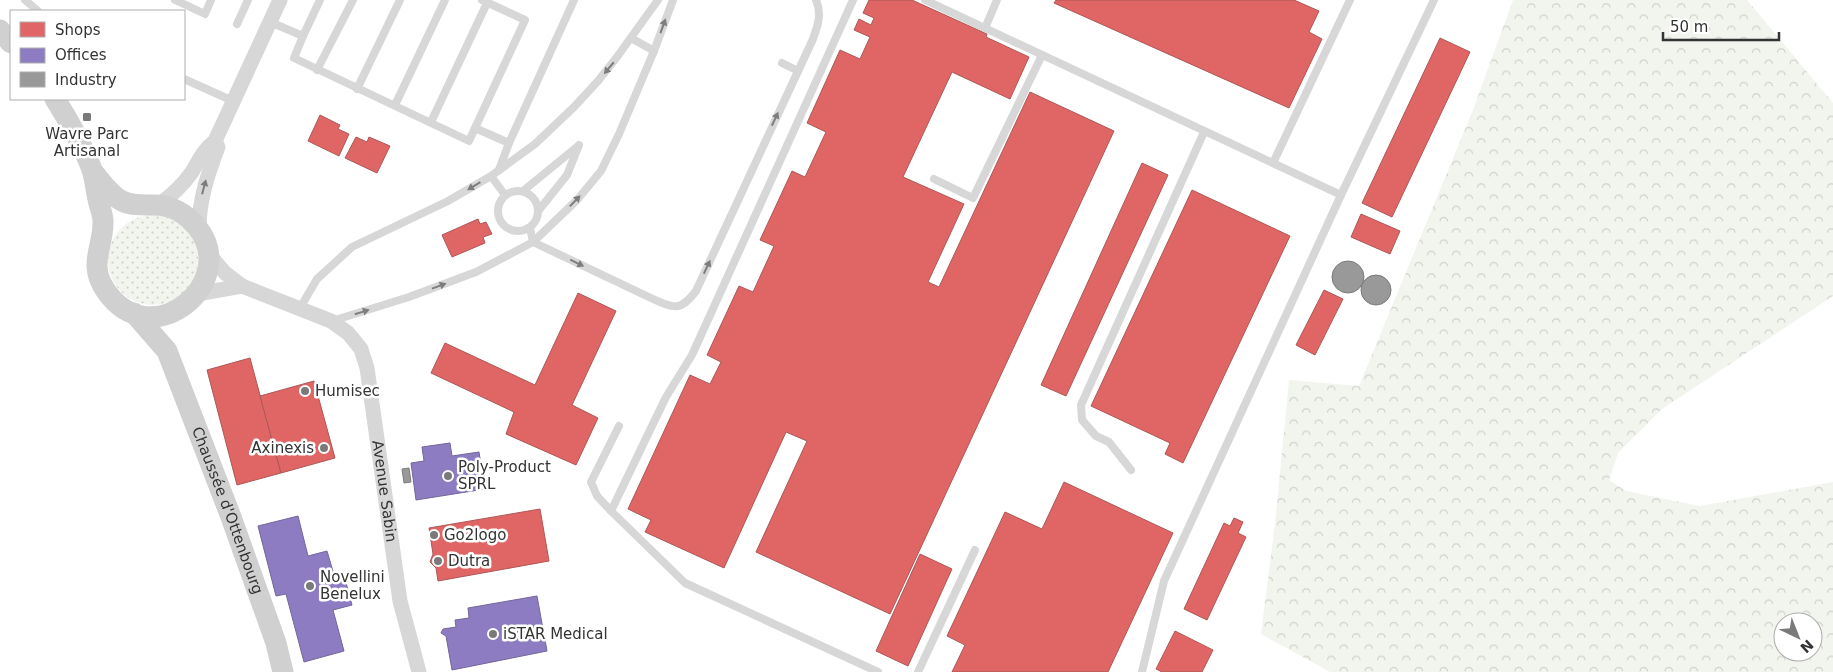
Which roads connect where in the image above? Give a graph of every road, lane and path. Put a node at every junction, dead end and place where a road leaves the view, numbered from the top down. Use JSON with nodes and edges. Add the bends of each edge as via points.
{"nodes":[{"id":1,"x":25,"y":0,"type":"edge"},
{"id":2,"x":175,"y":0,"type":"edge"},
{"id":3,"x":211,"y":0,"type":"edge"},
{"id":4,"x":248,"y":0,"type":"edge"},
{"id":5,"x":280,"y":0,"type":"edge"},
{"id":6,"x":320,"y":0,"type":"edge"},
{"id":7,"x":353,"y":0,"type":"edge"},
{"id":8,"x":400,"y":0,"type":"edge"},
{"id":9,"x":445,"y":0,"type":"edge"},
{"id":10,"x":574,"y":0,"type":"edge"},
{"id":11,"x":658,"y":0,"type":"edge"},
{"id":12,"x":672,"y":0,"type":"edge"},
{"id":13,"x":816,"y":0,"type":"edge"},
{"id":14,"x":853,"y":0,"type":"edge"},
{"id":15,"x":925,"y":0,"type":"edge"},
{"id":16,"x":997,"y":0,"type":"edge"},
{"id":17,"x":1350,"y":0,"type":"edge"},
{"id":18,"x":1434,"y":0,"type":"edge"},
{"id":19,"x":484,"y":1,"type":"edge"},
{"id":20,"x":37,"y":10,"type":"edge"},
{"id":21,"x":270,"y":22,"type":"junction"},
{"id":22,"x":237,"y":24,"type":"dead end"},
{"id":23,"x":985,"y":28,"type":"junction"},
{"id":24,"x":0,"y":30,"type":"edge"},
{"id":25,"x":303,"y":36,"type":"junction"},
{"id":26,"x":631,"y":38,"type":"junction"},
{"id":27,"x":10,"y":42,"type":"edge"},
{"id":28,"x":654,"y":51,"type":"junction"},
{"id":29,"x":1042,"y":55,"type":"junction"},
{"id":30,"x":782,"y":64,"type":"dead end"},
{"id":31,"x":317,"y":70,"type":"junction"},
{"id":32,"x":798,"y":72,"type":"junction"},
{"id":33,"x":185,"y":79,"type":"edge"},
{"id":34,"x":357,"y":89,"type":"junction"},
{"id":35,"x":56,"y":100,"type":"edge"},
{"id":36,"x":233,"y":101,"type":"junction"},
{"id":37,"x":395,"y":105,"type":"junction"},
{"id":38,"x":431,"y":122,"type":"junction"},
{"id":39,"x":475,"y":128,"type":"junction"},
{"id":40,"x":1204,"y":132,"type":"junction"},
{"id":41,"x":216,"y":140,"type":"junction"},
{"id":42,"x":509,"y":143,"type":"junction"},
{"id":43,"x":1272,"y":163,"type":"junction"},
{"id":44,"x":499,"y":170,"type":"junction"},
{"id":45,"x":92,"y":172,"type":"junction"},
{"id":46,"x":491,"y":176,"type":"junction"},
{"id":47,"x":934,"y":180,"type":"dead end"},
{"id":48,"x":523,"y":191,"type":"junction"},
{"id":49,"x":505,"y":195,"type":"junction"},
{"id":50,"x":1341,"y":195,"type":"junction"},
{"id":51,"x":149,"y":205,"type":"junction"},
{"id":52,"x":539,"y":210,"type":"junction"},
{"id":53,"x":530,"y":228,"type":"junction"},
{"id":54,"x":199,"y":229,"type":"junction"},
{"id":55,"x":101,"y":238,"type":"junction"},
{"id":56,"x":533,"y":242,"type":"junction"},
{"id":57,"x":208,"y":253,"type":"junction"},
{"id":58,"x":242,"y":286,"type":"junction"},
{"id":59,"x":197,"y":294,"type":"junction"},
{"id":60,"x":300,"y":308,"type":"junction"},
{"id":61,"x":180,"y":309,"type":"junction"},
{"id":62,"x":134,"y":313,"type":"junction"},
{"id":63,"x":331,"y":321,"type":"junction"},
{"id":64,"x":167,"y":350,"type":"junction"},
{"id":65,"x":619,"y":426,"type":"dead end"},
{"id":66,"x":1131,"y":470,"type":"dead end"},
{"id":67,"x":611,"y":511,"type":"junction"},
{"id":68,"x":975,"y":550,"type":"dead end"},
{"id":69,"x":283,"y":672,"type":"edge"},
{"id":70,"x":419,"y":672,"type":"edge"},
{"id":71,"x":878,"y":672,"type":"edge"},
{"id":72,"x":918,"y":672,"type":"edge"},
{"id":73,"x":1142,"y":672,"type":"edge"}],
"edges":[{"from":1,"to":20,"type":"lane"},
{"from":2,"to":3,"type":"lane","via":[[205,14]]},
{"from":4,"to":22,"type":"lane"},
{"from":5,"to":21,"type":"street"},
{"from":6,"to":25,"type":"lane"},
{"from":7,"to":31,"type":"lane"},
{"from":8,"to":34,"type":"lane"},
{"from":9,"to":37,"type":"lane"},
{"from":10,"to":42,"type":"lane"},
{"from":11,"to":26,"type":"lane"},
{"from":28,"to":12,"type":"lane","one_way":true},
{"from":13,"to":32,"type":"lane","via":[[819,22]]},
{"from":14,"to":67,"type":"lane","via":[[692,355],[666,397]]},
{"from":15,"to":23,"type":"lane"},
{"from":16,"to":23,"type":"lane"},
{"from":17,"to":43,"type":"lane"},
{"from":18,"to":50,"type":"lane"},
{"from":19,"to":38,"type":"lane"},
{"from":19,"to":39,"type":"lane","via":[[525,20]]},
{"from":21,"to":25,"type":"lane"},
{"from":21,"to":36,"type":"street"},
{"from":23,"to":29,"type":"lane"},
{"from":24,"to":27,"type":"main road"},
{"from":25,"to":31,"type":"lane","via":[[294,58]]},
{"from":26,"to":28,"type":"lane"},
{"from":26,"to":44,"type":"lane","one_way":true,"via":[[574,107],[535,144]]},
{"from":56,"to":28,"type":"lane","one_way":true,"via":[[577,200],[601,171]]},
{"from":29,"to":40,"type":"lane"},
{"from":29,"to":47,"type":"lane","via":[[974,198]]},
{"from":30,"to":32,"type":"lane"},
{"from":31,"to":34,"type":"lane"},
{"from":56,"to":32,"type":"lane","one_way":true,"via":[[670,306],[679,307],[688,302]]},
{"from":33,"to":36,"type":"lane"},
{"from":34,"to":37,"type":"lane"},
{"from":35,"to":45,"type":"main road","name":"Chaussée d'Ottenbourg"},
{"from":36,"to":41,"type":"street"},
{"from":37,"to":38,"type":"lane"},
{"from":38,"to":39,"type":"lane","via":[[469,141]]},
{"from":39,"to":42,"type":"lane"},
{"from":40,"to":43,"type":"lane"},
{"from":40,"to":66,"type":"lane","via":[[1081,405],[1082,420],[1096,436],[1109,442]]},
{"from":41,"to":51,"type":"street","via":[[207,146],[172,195]]},
{"from":54,"to":41,"type":"street","one_way":true,"via":[[199,210],[218,147]]},
{"from":42,"to":44,"type":"lane"},
{"from":43,"to":50,"type":"lane"},
{"from":44,"to":46,"type":"lane"},
{"from":45,"to":51,"type":"main road","name":"Chaussée d'Ottenbourg","via":[[122,201]]},
{"from":45,"to":55,"type":"main road","name":"Chaussée d'Ottenbourg","via":[[103,220]]},
{"from":46,"to":49,"type":"lane"},
{"from":46,"to":60,"type":"lane","one_way":true,"via":[[448,201],[352,246],[317,279]]},
{"from":48,"to":49,"type":"lane"},
{"from":48,"to":52,"type":"lane","via":[[534,198]]},
{"from":48,"to":52,"type":"lane","via":[[579,145],[567,175]]},
{"from":49,"to":53,"type":"lane","via":[[498,206],[504,225],[516,232]]},
{"from":50,"to":73,"type":"lane","via":[[1164,581]]},
{"from":51,"to":54,"type":"main road","name":"Chaussée d'Ottenbourg","via":[[174,208]]},
{"from":51,"to":55,"type":"main road","name":"Chaussée d'Ottenbourg","via":[[124,212]]},
{"from":52,"to":53,"type":"lane"},
{"from":53,"to":56,"type":"lane"},
{"from":54,"to":57,"type":"main road","name":"Chaussée d'Ottenbourg"},
{"from":55,"to":62,"type":"main road","name":"Chaussée d'Ottenbourg","via":[[97,264],[104,289],[117,303]]},
{"from":63,"to":56,"type":"lane","one_way":true,"via":[[467,276]]},
{"from":57,"to":58,"type":"street","via":[[225,273]]},
{"from":57,"to":59,"type":"main road","name":"Chaussée d'Ottenbourg","via":[[208,268]]},
{"from":58,"to":59,"type":"street"},
{"from":58,"to":60,"type":"street","name":"Avenue Sabin"},
{"from":59,"to":61,"type":"main road","name":"Chaussée d'Ottenbourg"},
{"from":60,"to":63,"type":"street","name":"Avenue Sabin"},
{"from":61,"to":62,"type":"main road","name":"Chaussée d'Ottenbourg","via":[[157,316]]},
{"from":61,"to":64,"type":"main road","name":"Chaussée d'Ottenbourg"},
{"from":62,"to":64,"type":"main road","name":"Chaussée d'Ottenbourg"},
{"from":63,"to":70,"type":"street","name":"Avenue Sabin","via":[[361,350],[367,368],[400,601]]},
{"from":64,"to":69,"type":"main road","name":"Chaussée d'Ottenbourg","via":[[231,516],[276,643]]},
{"from":65,"to":67,"type":"lane","via":[[591,482]]},
{"from":67,"to":71,"type":"lane","via":[[685,583]]},
{"from":68,"to":72,"type":"lane"}]}
